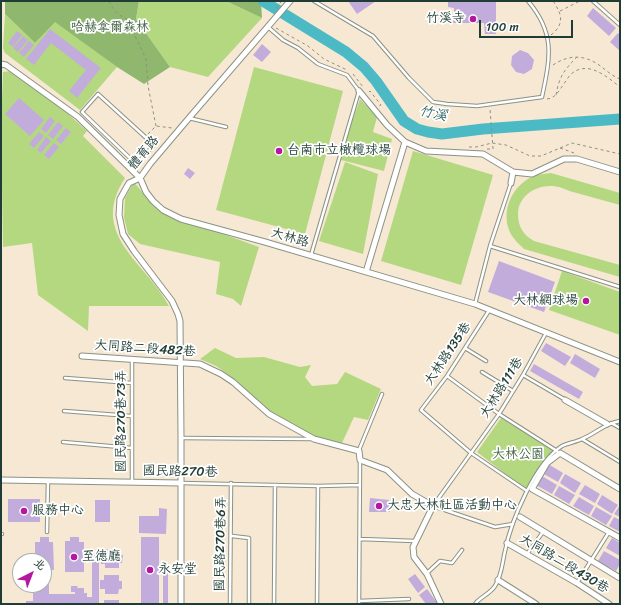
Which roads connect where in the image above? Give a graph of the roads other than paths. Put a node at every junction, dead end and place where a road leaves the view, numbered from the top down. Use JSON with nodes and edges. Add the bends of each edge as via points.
{"nodes":[{"id":1,"x":290,"y":1,"type":"edge"},
{"id":2,"x":314,"y":1,"type":"edge"},
{"id":3,"x":528,"y":1,"type":"edge"},
{"id":4,"x":593,"y":1,"type":"edge"},
{"id":5,"x":620,"y":25,"type":"edge"},
{"id":6,"x":271,"y":26,"type":"junction"},
{"id":7,"x":1,"y":64,"type":"edge"},
{"id":8,"x":359,"y":91,"type":"junction"},
{"id":9,"x":82,"y":112,"type":"junction"},
{"id":10,"x":78,"y":117,"type":"junction"},
{"id":11,"x":188,"y":118,"type":"junction"},
{"id":12,"x":226,"y":127,"type":"dead end"},
{"id":13,"x":405,"y":142,"type":"junction"},
{"id":14,"x":513,"y":172,"type":"junction"},
{"id":15,"x":620,"y":172,"type":"edge"},
{"id":16,"x":140,"y":178,"type":"junction"},
{"id":17,"x":511,"y":183,"type":"joint"},
{"id":18,"x":490,"y":246,"type":"junction"},
{"id":19,"x":311,"y":256,"type":"junction"},
{"id":20,"x":366,"y":272,"type":"junction"},
{"id":21,"x":620,"y":287,"type":"edge"},
{"id":22,"x":475,"y":304,"type":"junction"},
{"id":23,"x":490,"y":309,"type":"junction"},
{"id":24,"x":546,"y":333,"type":"junction"},
{"id":25,"x":465,"y":348,"type":"junction"},
{"id":26,"x":82,"y":356,"type":"dead end"},
{"id":27,"x":132,"y":360,"type":"junction"},
{"id":28,"x":486,"y":361,"type":"dead end"},
{"id":29,"x":620,"y":362,"type":"edge"},
{"id":30,"x":181,"y":363,"type":"junction"},
{"id":31,"x":482,"y":372,"type":"dead end"},
{"id":32,"x":523,"y":375,"type":"junction"},
{"id":33,"x":447,"y":376,"type":"junction"},
{"id":34,"x":65,"y":378,"type":"dead end"},
{"id":35,"x":132,"y":383,"type":"junction"},
{"id":36,"x":514,"y":391,"type":"junction"},
{"id":37,"x":382,"y":394,"type":"dead end"},
{"id":38,"x":564,"y":399,"type":"joint"},
{"id":39,"x":64,"y":411,"type":"dead end"},
{"id":40,"x":499,"y":414,"type":"junction"},
{"id":41,"x":131,"y":416,"type":"junction"},
{"id":42,"x":620,"y":421,"type":"edge"},
{"id":43,"x":609,"y":424,"type":"junction"},
{"id":44,"x":620,"y":428,"type":"edge"},
{"id":45,"x":181,"y":438,"type":"junction"},
{"id":46,"x":314,"y":439,"type":"junction"},
{"id":47,"x":582,"y":439,"type":"junction"},
{"id":48,"x":63,"y":442,"type":"dead end"},
{"id":49,"x":132,"y":448,"type":"junction"},
{"id":50,"x":359,"y":451,"type":"junction"},
{"id":51,"x":558,"y":452,"type":"junction"},
{"id":52,"x":472,"y":453,"type":"junction"},
{"id":53,"x":360,"y":460,"type":"junction"},
{"id":54,"x":620,"y":462,"type":"edge"},
{"id":55,"x":1,"y":480,"type":"edge"},
{"id":56,"x":48,"y":481,"type":"junction"},
{"id":57,"x":132,"y":482,"type":"junction"},
{"id":58,"x":181,"y":483,"type":"junction"},
{"id":59,"x":231,"y":483,"type":"junction"},
{"id":60,"x":274,"y":485,"type":"junction"},
{"id":61,"x":360,"y":485,"type":"junction"},
{"id":62,"x":318,"y":486,"type":"junction"},
{"id":63,"x":620,"y":489,"type":"edge"},
{"id":64,"x":529,"y":490,"type":"junction"},
{"id":65,"x":433,"y":506,"type":"junction"},
{"id":66,"x":520,"y":517,"type":"dead end"},
{"id":67,"x":513,"y":524,"type":"junction"},
{"id":68,"x":543,"y":531,"type":"junction"},
{"id":69,"x":47,"y":532,"type":"dead end"},
{"id":70,"x":610,"y":532,"type":"junction"},
{"id":71,"x":232,"y":536,"type":"junction"},
{"id":72,"x":620,"y":538,"type":"edge"},
{"id":73,"x":360,"y":539,"type":"junction"},
{"id":74,"x":416,"y":541,"type":"junction"},
{"id":75,"x":507,"y":543,"type":"junction"},
{"id":76,"x":462,"y":550,"type":"dead end"},
{"id":77,"x":527,"y":554,"type":"junction"},
{"id":78,"x":591,"y":561,"type":"junction"},
{"id":79,"x":427,"y":574,"type":"junction"},
{"id":80,"x":620,"y":578,"type":"edge"},
{"id":81,"x":498,"y":580,"type":"junction"},
{"id":82,"x":576,"y":583,"type":"junction"},
{"id":83,"x":409,"y":599,"type":"dead end"},
{"id":84,"x":359,"y":602,"type":"edge"},
{"id":85,"x":476,"y":603,"type":"edge"},
{"id":86,"x":181,"y":604,"type":"edge"},
{"id":87,"x":230,"y":604,"type":"edge"},
{"id":88,"x":248,"y":604,"type":"edge"},
{"id":89,"x":274,"y":604,"type":"edge"},
{"id":90,"x":317,"y":604,"type":"edge"},
{"id":91,"x":441,"y":604,"type":"edge"},
{"id":92,"x":481,"y":604,"type":"edge"},
{"id":93,"x":536,"y":604,"type":"edge"},
{"id":94,"x":609,"y":604,"type":"edge"}],
"edges":[{"from":1,"to":6,"type":"street","name":"體育路"},
{"from":2,"to":3,"type":"lane","via":[[373,36],[433,102],[477,106],[542,97],[550,51],[548,36],[542,21]]},
{"from":4,"to":5,"type":"lane"},
{"from":6,"to":8,"type":"lane","via":[[283,40],[318,64],[347,75]]},
{"from":6,"to":11,"type":"street","name":"體育路"},
{"from":7,"to":10,"type":"street","name":"大林路","via":[[6,65]]},
{"from":8,"to":13,"type":"street"},
{"from":8,"to":19,"type":"lane"},
{"from":9,"to":9,"type":"lane","via":[[132,160],[140,160],[154,145],[98,94]]},
{"from":9,"to":10,"type":"lane"},
{"from":10,"to":16,"type":"street","name":"大林路"},
{"from":11,"to":12,"type":"lane"},
{"from":11,"to":16,"type":"street","name":"體育路"},
{"from":13,"to":14,"type":"street","via":[[426,151],[483,154]]},
{"from":13,"to":20,"type":"street"},
{"from":14,"to":15,"type":"street","via":[[532,174],[564,160],[578,159]]},
{"from":14,"to":17,"type":"street"},
{"from":16,"to":19,"type":"street","name":"大林路","via":[[153,201],[163,210],[181,219]]},
{"from":16,"to":30,"type":"street","name":"體育路","via":[[129,183],[120,199],[120,223],[123,234],[134,251],[175,307],[180,321]]},
{"from":17,"to":18,"type":"lane"},
{"from":18,"to":21,"type":"lane"},
{"from":18,"to":22,"type":"lane"},
{"from":19,"to":20,"type":"street","name":"大林路"},
{"from":20,"to":22,"type":"street","name":"大林路"},
{"from":22,"to":23,"type":"street","name":"大林路"},
{"from":23,"to":24,"type":"street","name":"大林路"},
{"from":23,"to":25,"type":"lane","name":"大林路135巷"},
{"from":24,"to":29,"type":"street","name":"大林路"},
{"from":24,"to":32,"type":"lane","name":"大林路111巷"},
{"from":25,"to":28,"type":"lane"},
{"from":25,"to":33,"type":"lane","name":"大林路135巷"},
{"from":26,"to":27,"type":"street","name":"大同路二段482巷"},
{"from":27,"to":30,"type":"street","name":"大同路二段482巷"},
{"from":27,"to":35,"type":"lane","name":"國民路270巷73弄"},
{"from":30,"to":45,"type":"street","name":"體育路"},
{"from":30,"to":46,"type":"street","name":"大同路二段482巷","via":[[200,364],[221,374],[269,414]]},
{"from":31,"to":36,"type":"lane"},
{"from":32,"to":36,"type":"lane","name":"大林路111巷"},
{"from":32,"to":38,"type":"lane"},
{"from":33,"to":40,"type":"lane"},
{"from":33,"to":52,"type":"lane","name":"大林路135巷","via":[[421,410]]},
{"from":34,"to":35,"type":"lane"},
{"from":35,"to":41,"type":"lane","name":"國民路270巷73弄"},
{"from":36,"to":40,"type":"lane","name":"大林路111巷"},
{"from":37,"to":50,"type":"lane"},
{"from":38,"to":43,"type":"street"},
{"from":39,"to":41,"type":"lane"},
{"from":40,"to":51,"type":"lane"},
{"from":40,"to":52,"type":"lane","name":"大林路111巷"},
{"from":41,"to":49,"type":"lane","name":"國民路270巷73弄"},
{"from":42,"to":43,"type":"lane"},
{"from":43,"to":44,"type":"lane"},
{"from":43,"to":47,"type":"lane"},
{"from":45,"to":46,"type":"lane"},
{"from":45,"to":58,"type":"street","name":"體育路"},
{"from":46,"to":50,"type":"street","name":"大同路二段482巷"},
{"from":47,"to":51,"type":"lane","via":[[562,446]]},
{"from":47,"to":54,"type":"lane"},
{"from":48,"to":49,"type":"lane"},
{"from":49,"to":57,"type":"lane","name":"國民路270巷73弄"},
{"from":50,"to":53,"type":"street"},
{"from":51,"to":63,"type":"street"},
{"from":51,"to":64,"type":"street","via":[[547,463]]},
{"from":52,"to":64,"type":"lane"},
{"from":52,"to":65,"type":"lane","name":"大林路111巷"},
{"from":53,"to":61,"type":"lane"},
{"from":53,"to":65,"type":"street","via":[[387,470],[412,494]]},
{"from":55,"to":56,"type":"street","name":"國民路270巷"},
{"from":56,"to":57,"type":"street","name":"國民路270巷"},
{"from":56,"to":69,"type":"lane"},
{"from":57,"to":58,"type":"street","name":"國民路270巷"},
{"from":58,"to":59,"type":"lane","name":"國民路270巷"},
{"from":58,"to":86,"type":"street","name":"體育路"},
{"from":59,"to":60,"type":"lane","name":"國民路270巷"},
{"from":59,"to":71,"type":"lane","name":"國民路270巷6弄"},
{"from":60,"to":62,"type":"lane","name":"國民路270巷"},
{"from":60,"to":89,"type":"lane"},
{"from":61,"to":62,"type":"lane","name":"國民路270巷"},
{"from":61,"to":73,"type":"lane"},
{"from":62,"to":90,"type":"lane"},
{"from":64,"to":67,"type":"lane"},
{"from":64,"to":70,"type":"street"},
{"from":65,"to":67,"type":"lane","via":[[495,527]]},
{"from":65,"to":74,"type":"street"},
{"from":66,"to":68,"type":"street"},
{"from":67,"to":75,"type":"lane"},
{"from":68,"to":77,"type":"lane"},
{"from":68,"to":78,"type":"street"},
{"from":70,"to":72,"type":"street"},
{"from":70,"to":78,"type":"lane"},
{"from":71,"to":87,"type":"lane","name":"國民路270巷6弄"},
{"from":71,"to":88,"type":"lane","via":[[248,538]]},
{"from":73,"to":74,"type":"lane"},
{"from":73,"to":84,"type":"lane"},
{"from":74,"to":79,"type":"street","via":[[413,547],[414,557]]},
{"from":75,"to":77,"type":"street","name":"大同路二段430巷"},
{"from":75,"to":81,"type":"lane"},
{"from":76,"to":79,"type":"lane","via":[[452,563],[440,561]]},
{"from":77,"to":82,"type":"street","name":"大同路二段430巷"},
{"from":78,"to":80,"type":"street"},
{"from":78,"to":82,"type":"lane"},
{"from":79,"to":91,"type":"street"},
{"from":81,"to":85,"type":"lane","via":[[495,588]]},
{"from":81,"to":93,"type":"street"},
{"from":82,"to":94,"type":"street","name":"大同路二段430巷"},
{"from":83,"to":84,"type":"lane"},
{"from":85,"to":92,"type":"lane"}]}
